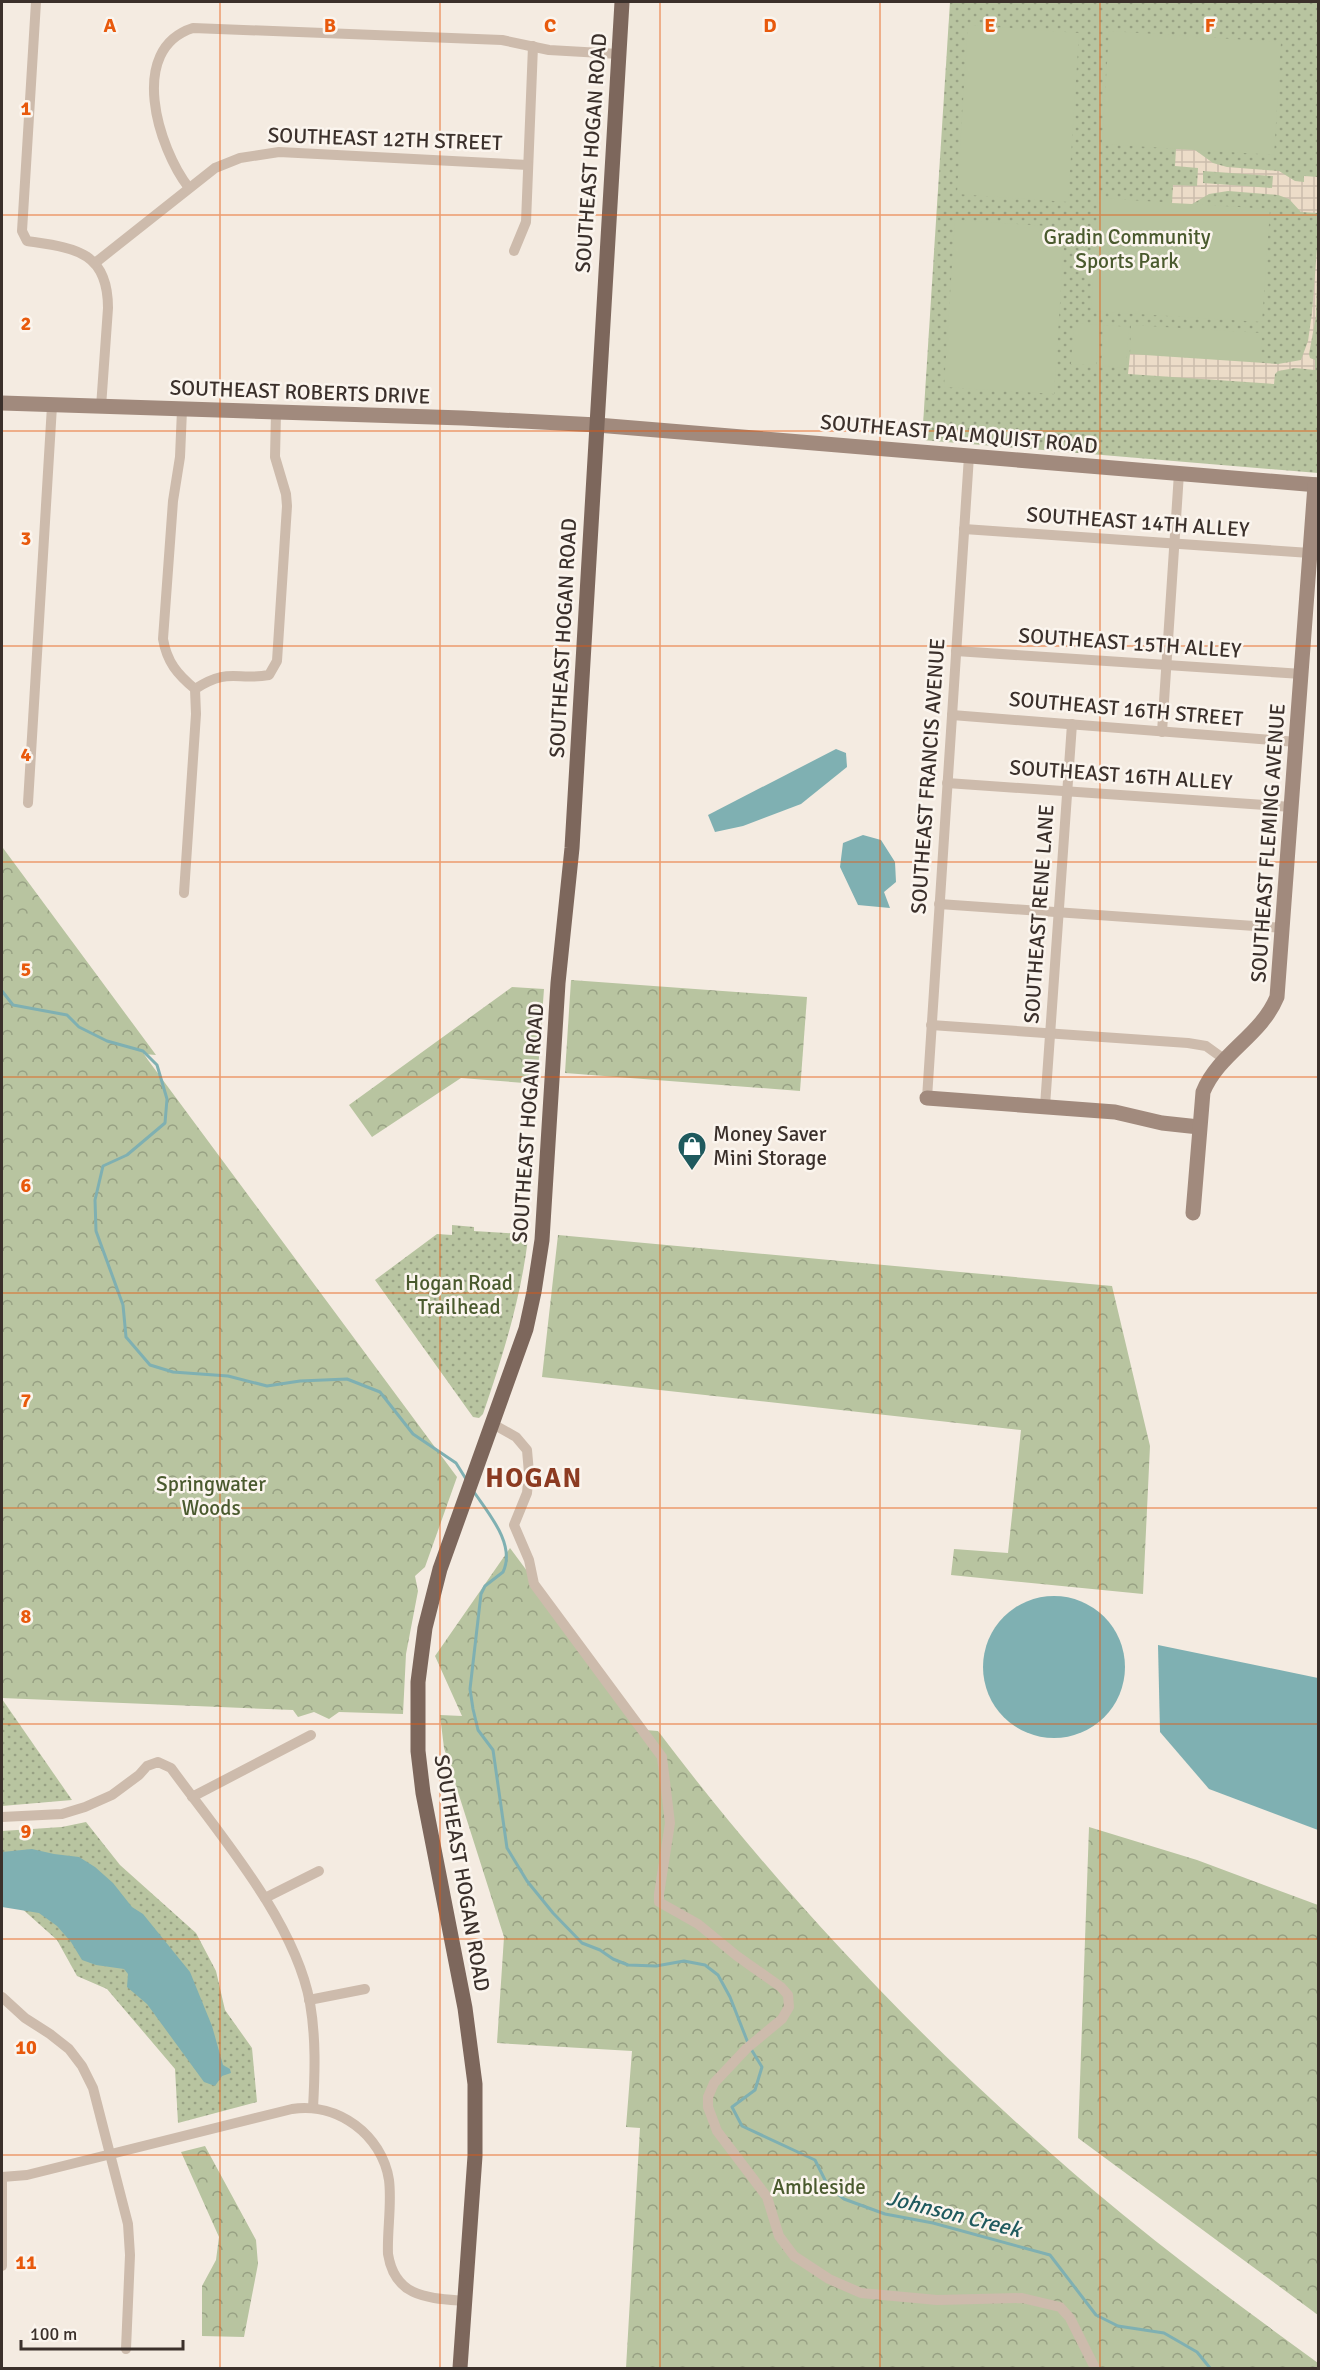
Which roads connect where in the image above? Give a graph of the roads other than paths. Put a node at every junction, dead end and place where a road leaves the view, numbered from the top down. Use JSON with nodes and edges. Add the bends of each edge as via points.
{"nodes":[{"id":1,"x":36,"y":2,"type":"edge"},
{"id":2,"x":622,"y":2,"type":"edge"},
{"id":3,"x":533,"y":46,"type":"junction"},
{"id":4,"x":618,"y":54,"type":"junction"},
{"id":5,"x":528,"y":165,"type":"junction"},
{"id":6,"x":189,"y":188,"type":"junction"},
{"id":7,"x":514,"y":251,"type":"dead end"},
{"id":8,"x":95,"y":263,"type":"junction"},
{"id":9,"x":2,"y":403,"type":"edge"},
{"id":10,"x":52,"y":406,"type":"junction"},
{"id":11,"x":100,"y":407,"type":"junction"},
{"id":12,"x":182,"y":410,"type":"junction"},
{"id":13,"x":276,"y":413,"type":"junction"},
{"id":14,"x":597,"y":425,"type":"junction"},
{"id":15,"x":969,"y":456,"type":"junction"},
{"id":16,"x":1179,"y":473,"type":"junction"},
{"id":17,"x":1317,"y":485,"type":"edge"},
{"id":18,"x":964,"y":530,"type":"junction"},
{"id":19,"x":1174,"y":544,"type":"junction"},
{"id":20,"x":1310,"y":553,"type":"junction"},
{"id":21,"x":956,"y":651,"type":"junction"},
{"id":22,"x":1166,"y":665,"type":"junction"},
{"id":23,"x":1302,"y":674,"type":"junction"},
{"id":24,"x":195,"y":689,"type":"junction"},
{"id":25,"x":952,"y":715,"type":"junction"},
{"id":26,"x":1072,"y":724,"type":"junction"},
{"id":27,"x":1162,"y":732,"type":"junction"},
{"id":28,"x":1297,"y":742,"type":"junction"},
{"id":29,"x":947,"y":783,"type":"junction"},
{"id":30,"x":1067,"y":791,"type":"junction"},
{"id":31,"x":28,"y":803,"type":"dead end"},
{"id":32,"x":1292,"y":807,"type":"junction"},
{"id":33,"x":184,"y":893,"type":"dead end"},
{"id":34,"x":939,"y":904,"type":"junction"},
{"id":35,"x":1059,"y":912,"type":"junction"},
{"id":36,"x":1284,"y":928,"type":"junction"},
{"id":37,"x":932,"y":1025,"type":"junction"},
{"id":38,"x":1050,"y":1033,"type":"junction"},
{"id":39,"x":1224,"y":1059,"type":"junction"},
{"id":40,"x":927,"y":1098,"type":"joint"},
{"id":41,"x":1045,"y":1106,"type":"junction"},
{"id":42,"x":1199,"y":1127,"type":"junction"},
{"id":43,"x":1193,"y":1213,"type":"dead end"},
{"id":44,"x":491,"y":1423,"type":"junction"},
{"id":45,"x":311,"y":1735,"type":"dead end"},
{"id":46,"x":192,"y":1797,"type":"junction"},
{"id":47,"x":2,"y":1817,"type":"edge"},
{"id":48,"x":319,"y":1871,"type":"dead end"},
{"id":49,"x":265,"y":1898,"type":"junction"},
{"id":50,"x":365,"y":1989,"type":"dead end"},
{"id":51,"x":2,"y":1996,"type":"edge"},
{"id":52,"x":309,"y":2000,"type":"junction"},
{"id":53,"x":313,"y":2108,"type":"junction"},
{"id":54,"x":111,"y":2156,"type":"junction"},
{"id":55,"x":2,"y":2177,"type":"edge"},
{"id":56,"x":3,"y":2266,"type":"edge"},
{"id":57,"x":465,"y":2301,"type":"junction"},
{"id":58,"x":126,"y":2349,"type":"dead end"},
{"id":59,"x":460,"y":2368,"type":"edge"},
{"id":60,"x":1095,"y":2368,"type":"edge"}],
"edges":[{"from":1,"to":8,"type":"street","via":[[22,231],[27,241],[68,247]]},
{"from":2,"to":4,"type":"main road","name":"SOUTHEAST HOGAN ROAD"},
{"from":3,"to":4,"type":"street","via":[[562,52]]},
{"from":3,"to":5,"type":"street"},
{"from":3,"to":6,"type":"street","via":[[502,40],[187,29],[171,38],[161,53],[155,90],[159,129],[168,154]]},
{"from":4,"to":14,"type":"main road","name":"SOUTHEAST HOGAN ROAD"},
{"from":5,"to":6,"type":"street","name":"SOUTHEAST 12TH STREET","via":[[266,152],[227,162]]},
{"from":5,"to":7,"type":"street","via":[[526,222]]},
{"from":6,"to":8,"type":"street","name":"SOUTHEAST 12TH STREET"},
{"from":8,"to":11,"type":"street","via":[[108,295]]},
{"from":9,"to":10,"type":"street","name":"SOUTHEAST ROBERTS DRIVE"},
{"from":10,"to":11,"type":"street","name":"SOUTHEAST ROBERTS DRIVE"},
{"from":10,"to":31,"type":"street"},
{"from":11,"to":12,"type":"street","name":"SOUTHEAST ROBERTS DRIVE"},
{"from":12,"to":13,"type":"street","name":"SOUTHEAST ROBERTS DRIVE"},
{"from":12,"to":24,"type":"street","via":[[163,639],[171,664]]},
{"from":13,"to":14,"type":"street","name":"SOUTHEAST ROBERTS DRIVE"},
{"from":13,"to":24,"type":"street","via":[[275,457],[287,506],[277,661],[269,675],[223,675]]},
{"from":14,"to":15,"type":"street","name":"SOUTHEAST PALMQUIST ROAD"},
{"from":14,"to":44,"type":"main road","name":"SOUTHEAST HOGAN ROAD","via":[[573,838],[558,983],[542,1240],[526,1329]]},
{"from":15,"to":16,"type":"street","name":"SOUTHEAST PALMQUIST ROAD"},
{"from":15,"to":18,"type":"street","name":"SOUTHEAST FRANCIS AVENUE"},
{"from":16,"to":17,"type":"street","name":"SOUTHEAST PALMQUIST ROAD"},
{"from":16,"to":19,"type":"street"},
{"from":17,"to":20,"type":"street","name":"SOUTHEAST FLEMING AVENUE"},
{"from":18,"to":19,"type":"street","name":"SOUTHEAST 14TH ALLEY"},
{"from":18,"to":21,"type":"street","name":"SOUTHEAST FRANCIS AVENUE"},
{"from":19,"to":20,"type":"street","name":"SOUTHEAST 14TH ALLEY"},
{"from":19,"to":22,"type":"street"},
{"from":20,"to":23,"type":"street","name":"SOUTHEAST FLEMING AVENUE"},
{"from":21,"to":22,"type":"street","name":"SOUTHEAST 15TH ALLEY"},
{"from":21,"to":25,"type":"street","name":"SOUTHEAST FRANCIS AVENUE"},
{"from":22,"to":23,"type":"street","name":"SOUTHEAST 15TH ALLEY"},
{"from":22,"to":27,"type":"street"},
{"from":23,"to":28,"type":"street","name":"SOUTHEAST FLEMING AVENUE"},
{"from":24,"to":33,"type":"street"},
{"from":25,"to":26,"type":"street","name":"SOUTHEAST 16TH STREET"},
{"from":25,"to":29,"type":"street","name":"SOUTHEAST FRANCIS AVENUE"},
{"from":26,"to":27,"type":"street","name":"SOUTHEAST 16TH STREET"},
{"from":26,"to":30,"type":"street","name":"SOUTHEAST RENE LANE"},
{"from":27,"to":28,"type":"street","name":"SOUTHEAST 16TH STREET"},
{"from":28,"to":32,"type":"street","name":"SOUTHEAST FLEMING AVENUE"},
{"from":29,"to":30,"type":"street","name":"SOUTHEAST 16TH ALLEY"},
{"from":29,"to":34,"type":"street","name":"SOUTHEAST FRANCIS AVENUE"},
{"from":30,"to":32,"type":"street","name":"SOUTHEAST 16TH ALLEY"},
{"from":30,"to":35,"type":"street","name":"SOUTHEAST RENE LANE"},
{"from":32,"to":36,"type":"street","name":"SOUTHEAST FLEMING AVENUE"},
{"from":34,"to":35,"type":"street"},
{"from":34,"to":37,"type":"street","name":"SOUTHEAST FRANCIS AVENUE"},
{"from":35,"to":36,"type":"street"},
{"from":35,"to":38,"type":"street","name":"SOUTHEAST RENE LANE"},
{"from":36,"to":39,"type":"street","name":"SOUTHEAST FLEMING AVENUE","via":[[1280,985],[1272,1009]]},
{"from":37,"to":38,"type":"street"},
{"from":37,"to":40,"type":"street","name":"SOUTHEAST FRANCIS AVENUE"},
{"from":38,"to":39,"type":"street","via":[[1196,1044]]},
{"from":38,"to":41,"type":"street","name":"SOUTHEAST RENE LANE"},
{"from":39,"to":42,"type":"street","name":"SOUTHEAST FLEMING AVENUE","via":[[1203,1092]]},
{"from":40,"to":41,"type":"street"},
{"from":41,"to":42,"type":"street","via":[[1115,1112]]},
{"from":42,"to":43,"type":"street","name":"SOUTHEAST FLEMING AVENUE"},
{"from":44,"to":57,"type":"main road","name":"SOUTHEAST HOGAN ROAD","via":[[430,1604],[417,1700],[418,1751],[427,1816],[474,2072],[476,2134]]},
{"from":44,"to":60,"type":"street","via":[[522,1441],[527,1450],[527,1493],[514,1526],[529,1560],[534,1584],[662,1757],[669,1823],[658,1899],[698,1924],[788,1995],[787,2012],[714,2083],[708,2097],[717,2131],[767,2197],[779,2236],[794,2256],[829,2279],[861,2293],[937,2300],[1022,2298],[1060,2307],[1070,2318]]},
{"from":45,"to":46,"type":"street"},
{"from":46,"to":47,"type":"street","via":[[171,1768],[158,1762],[147,1766],[112,1795],[85,1807],[62,1815]]},
{"from":46,"to":49,"type":"street"},
{"from":48,"to":49,"type":"street"},
{"from":49,"to":52,"type":"street","via":[[297,1961]]},
{"from":50,"to":52,"type":"street"},
{"from":51,"to":54,"type":"street","via":[[25,2019],[69,2049],[82,2066],[93,2088]]},
{"from":52,"to":53,"type":"street","via":[[315,2040]]},
{"from":53,"to":54,"type":"street","via":[[292,2109]]},
{"from":53,"to":57,"type":"street","via":[[355,2124],[379,2150],[389,2182],[388,2254],[398,2280],[419,2295]]},
{"from":54,"to":55,"type":"street"},
{"from":54,"to":58,"type":"street","via":[[130,2241]]},
{"from":55,"to":56,"type":"street"},
{"from":57,"to":59,"type":"main road","name":"SOUTHEAST HOGAN ROAD"}]}
